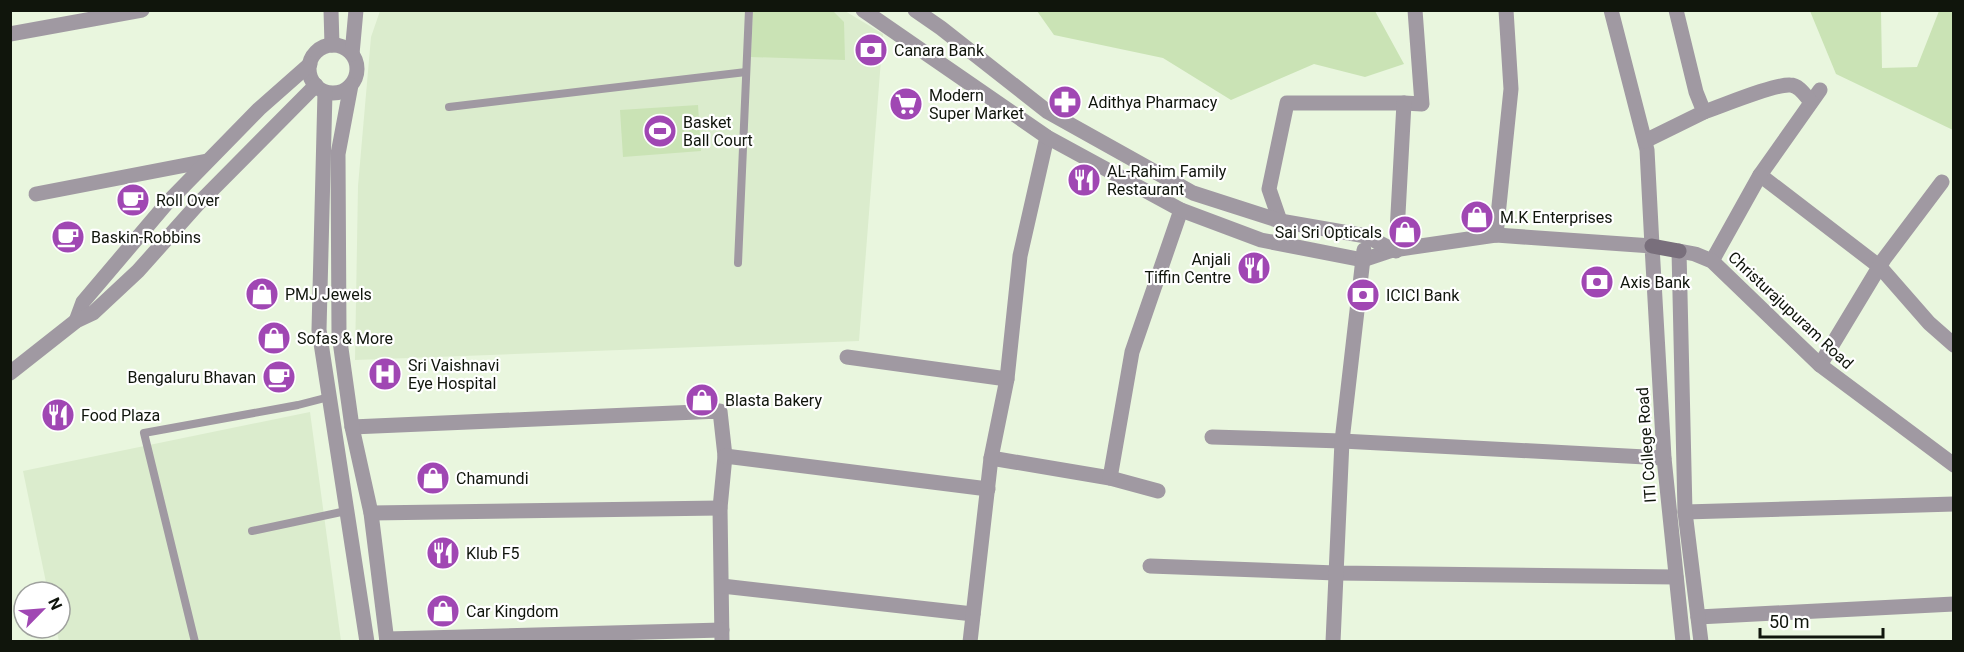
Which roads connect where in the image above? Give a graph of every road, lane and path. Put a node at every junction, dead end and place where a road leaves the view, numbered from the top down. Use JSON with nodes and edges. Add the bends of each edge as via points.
{"nodes":[{"id":1,"x":142,"y":10,"type":"edge"},
{"id":2,"x":354,"y":10,"type":"edge"},
{"id":3,"x":749,"y":10,"type":"edge"},
{"id":4,"x":863,"y":10,"type":"edge"},
{"id":5,"x":915,"y":10,"type":"edge"},
{"id":6,"x":1415,"y":10,"type":"edge"},
{"id":7,"x":1506,"y":10,"type":"edge"},
{"id":8,"x":1611,"y":10,"type":"edge"},
{"id":9,"x":1676,"y":10,"type":"edge"},
{"id":10,"x":331,"y":15,"type":"edge"},
{"id":11,"x":10,"y":33,"type":"edge"},
{"id":12,"x":332,"y":45,"type":"junction"},
{"id":13,"x":352,"y":54,"type":"junction"},
{"id":14,"x":310,"y":64,"type":"junction"},
{"id":15,"x":746,"y":72,"type":"junction"},
{"id":16,"x":351,"y":86,"type":"junction"},
{"id":17,"x":320,"y":88,"type":"junction"},
{"id":18,"x":1404,"y":103,"type":"junction"},
{"id":19,"x":449,"y":107,"type":"dead end"},
{"id":20,"x":1704,"y":112,"type":"junction"},
{"id":21,"x":1047,"y":137,"type":"junction"},
{"id":22,"x":1645,"y":141,"type":"junction"},
{"id":23,"x":207,"y":161,"type":"junction"},
{"id":24,"x":1760,"y":175,"type":"junction"},
{"id":25,"x":1942,"y":182,"type":"dead end"},
{"id":26,"x":36,"y":194,"type":"dead end"},
{"id":27,"x":1181,"y":210,"type":"junction"},
{"id":28,"x":1280,"y":221,"type":"junction"},
{"id":29,"x":1496,"y":236,"type":"junction"},
{"id":30,"x":1366,"y":237,"type":"junction"},
{"id":31,"x":1652,"y":246,"type":"junction"},
{"id":32,"x":1395,"y":251,"type":"junction"},
{"id":33,"x":1679,"y":251,"type":"junction"},
{"id":34,"x":1363,"y":260,"type":"junction"},
{"id":35,"x":1712,"y":261,"type":"junction"},
{"id":36,"x":738,"y":263,"type":"dead end"},
{"id":37,"x":1880,"y":267,"type":"junction"},
{"id":38,"x":76,"y":321,"type":"junction"},
{"id":39,"x":1953,"y":345,"type":"edge"},
{"id":40,"x":847,"y":357,"type":"dead end"},
{"id":41,"x":1820,"y":365,"type":"junction"},
{"id":42,"x":10,"y":373,"type":"edge"},
{"id":43,"x":1007,"y":380,"type":"junction"},
{"id":44,"x":329,"y":397,"type":"junction"},
{"id":45,"x":352,"y":427,"type":"junction"},
{"id":46,"x":1212,"y":437,"type":"dead end"},
{"id":47,"x":1342,"y":441,"type":"junction"},
{"id":48,"x":725,"y":456,"type":"junction"},
{"id":49,"x":991,"y":458,"type":"junction"},
{"id":50,"x":1664,"y":458,"type":"junction"},
{"id":51,"x":1953,"y":465,"type":"edge"},
{"id":52,"x":1110,"y":478,"type":"junction"},
{"id":53,"x":988,"y":489,"type":"junction"},
{"id":54,"x":1158,"y":491,"type":"dead end"},
{"id":55,"x":1953,"y":504,"type":"edge"},
{"id":56,"x":720,"y":508,"type":"junction"},
{"id":57,"x":346,"y":511,"type":"junction"},
{"id":58,"x":1685,"y":512,"type":"junction"},
{"id":59,"x":371,"y":513,"type":"junction"},
{"id":60,"x":252,"y":531,"type":"dead end"},
{"id":61,"x":1150,"y":566,"type":"dead end"},
{"id":62,"x":1336,"y":573,"type":"junction"},
{"id":63,"x":1676,"y":577,"type":"junction"},
{"id":64,"x":722,"y":586,"type":"junction"},
{"id":65,"x":1953,"y":604,"type":"edge"},
{"id":66,"x":973,"y":614,"type":"junction"},
{"id":67,"x":1698,"y":617,"type":"junction"},
{"id":68,"x":722,"y":636,"type":"edge"},
{"id":69,"x":387,"y":640,"type":"edge"},
{"id":70,"x":195,"y":642,"type":"edge"},
{"id":71,"x":367,"y":642,"type":"edge"},
{"id":72,"x":970,"y":642,"type":"edge"},
{"id":73,"x":1334,"y":642,"type":"edge"},
{"id":74,"x":1683,"y":642,"type":"edge"},
{"id":75,"x":1701,"y":642,"type":"edge"}],
"edges":[{"from":1,"to":11,"type":"street"},
{"from":2,"to":10,"type":"street"},
{"from":2,"to":13,"type":"street"},
{"from":3,"to":15,"type":"lane"},
{"from":4,"to":21,"type":"street"},
{"from":5,"to":28,"type":"street","via":[[1048,112],[1192,193]]},
{"from":6,"to":18,"type":"street","via":[[1422,104]]},
{"from":7,"to":29,"type":"street","via":[[1511,89]]},
{"from":8,"to":22,"type":"street","name":"ITI College Road"},
{"from":9,"to":20,"type":"street"},
{"from":10,"to":12,"type":"street"},
{"from":12,"to":13,"type":"street"},
{"from":12,"to":14,"type":"street","via":[[318,51]]},
{"from":13,"to":16,"type":"street","via":[[357,70]]},
{"from":14,"to":17,"type":"street","via":[[309,71]]},
{"from":14,"to":23,"type":"street"},
{"from":15,"to":19,"type":"lane"},
{"from":15,"to":36,"type":"lane"},
{"from":16,"to":17,"type":"street","via":[[339,93]]},
{"from":16,"to":45,"type":"street","via":[[338,154],[339,334]]},
{"from":17,"to":38,"type":"street","via":[[197,206],[138,271],[93,313]]},
{"from":17,"to":44,"type":"street","via":[[319,330]]},
{"from":18,"to":28,"type":"street","via":[[1287,103],[1269,189]]},
{"from":18,"to":32,"type":"street"},
{"from":20,"to":22,"type":"street"},
{"from":20,"to":24,"type":"street","via":[[1791,85],[1815,96]]},
{"from":21,"to":27,"type":"street"},
{"from":21,"to":43,"type":"street","via":[[1020,256]]},
{"from":22,"to":31,"type":"street","name":"ITI College Road"},
{"from":23,"to":26,"type":"street"},
{"from":23,"to":38,"type":"street","via":[[83,302]]},
{"from":24,"to":35,"type":"street"},
{"from":24,"to":37,"type":"street"},
{"from":25,"to":37,"type":"street"},
{"from":27,"to":34,"type":"street","via":[[1261,240]]},
{"from":27,"to":52,"type":"street","via":[[1132,352]]},
{"from":28,"to":30,"type":"street"},
{"from":29,"to":31,"type":"street"},
{"from":29,"to":32,"type":"street"},
{"from":30,"to":32,"type":"street"},
{"from":30,"to":34,"type":"street"},
{"from":31,"to":33,"type":"main road","name":"Christurajupuram Road"},
{"from":31,"to":50,"type":"street","name":"ITI College Road"},
{"from":32,"to":34,"type":"street"},
{"from":33,"to":35,"type":"street","name":"Christurajupuram Road"},
{"from":33,"to":58,"type":"street"},
{"from":34,"to":47,"type":"street"},
{"from":35,"to":41,"type":"street","name":"Christurajupuram Road"},
{"from":37,"to":39,"type":"street"},
{"from":37,"to":41,"type":"street"},
{"from":38,"to":42,"type":"street"},
{"from":40,"to":43,"type":"street"},
{"from":41,"to":51,"type":"street","name":"Christurajupuram Road"},
{"from":43,"to":49,"type":"street"},
{"from":44,"to":57,"type":"street"},
{"from":44,"to":70,"type":"lane","via":[[144,433]]},
{"from":45,"to":48,"type":"street","via":[[720,411]]},
{"from":45,"to":59,"type":"street"},
{"from":46,"to":47,"type":"street"},
{"from":47,"to":50,"type":"street"},
{"from":47,"to":62,"type":"street"},
{"from":48,"to":53,"type":"street"},
{"from":48,"to":56,"type":"street"},
{"from":49,"to":52,"type":"street"},
{"from":49,"to":53,"type":"street"},
{"from":50,"to":63,"type":"street","name":"ITI College Road"},
{"from":52,"to":54,"type":"street"},
{"from":53,"to":66,"type":"street"},
{"from":55,"to":58,"type":"street"},
{"from":56,"to":59,"type":"street"},
{"from":56,"to":64,"type":"street"},
{"from":57,"to":60,"type":"lane"},
{"from":57,"to":71,"type":"street"},
{"from":58,"to":67,"type":"street"},
{"from":59,"to":69,"type":"street"},
{"from":61,"to":62,"type":"street"},
{"from":62,"to":63,"type":"street"},
{"from":62,"to":73,"type":"street"},
{"from":63,"to":74,"type":"street","name":"ITI College Road"},
{"from":64,"to":66,"type":"street"},
{"from":64,"to":68,"type":"street"},
{"from":65,"to":67,"type":"street"},
{"from":66,"to":72,"type":"street"},
{"from":67,"to":75,"type":"street"},
{"from":68,"to":69,"type":"street"}]}
